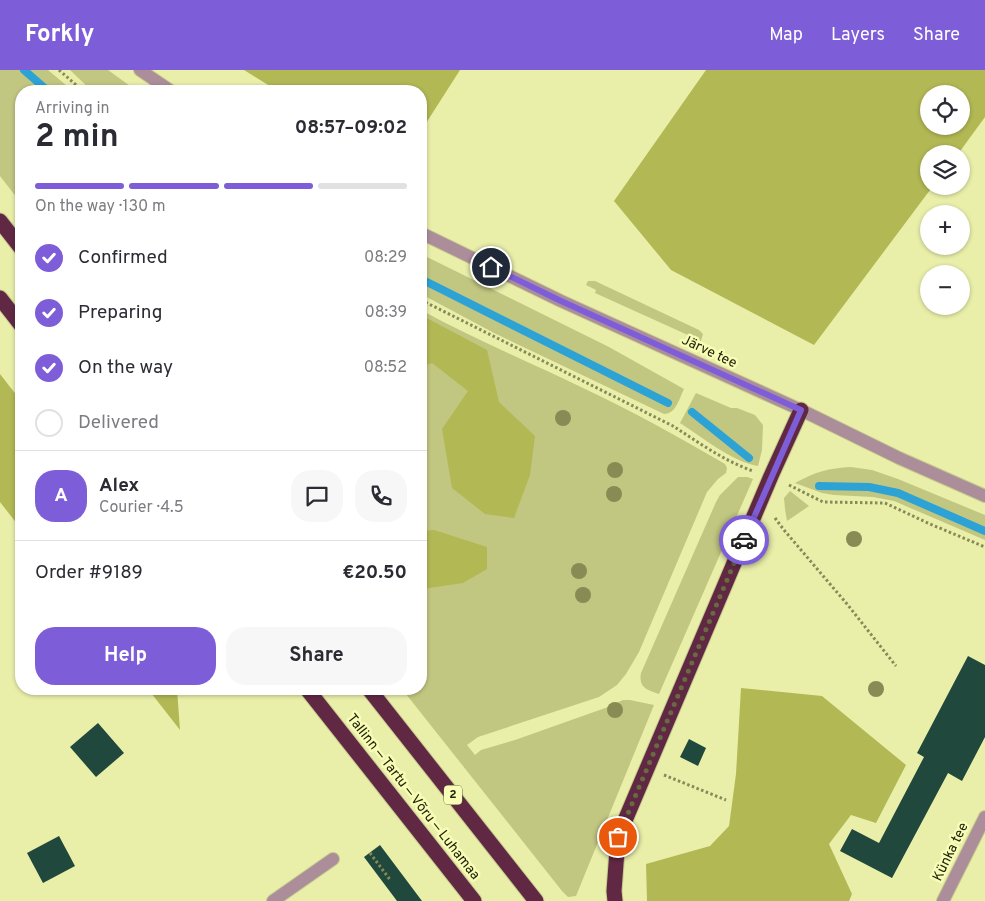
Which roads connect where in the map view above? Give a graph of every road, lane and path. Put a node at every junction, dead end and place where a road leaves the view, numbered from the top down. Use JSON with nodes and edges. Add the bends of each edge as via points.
{"nodes":[{"id":1,"x":59,"y":70,"type":"edge"},
{"id":2,"x":140,"y":70,"type":"edge"},
{"id":3,"x":76,"y":85,"type":"edge"},
{"id":4,"x":162,"y":85,"type":"edge"},
{"id":5,"x":0,"y":221,"type":"edge"},
{"id":6,"x":427,"y":236,"type":"edge"},
{"id":7,"x":15,"y":240,"type":"edge"},
{"id":8,"x":0,"y":298,"type":"edge"},
{"id":9,"x":427,"y":303,"type":"edge"},
{"id":10,"x":15,"y":317,"type":"edge"},
{"id":11,"x":801,"y":410,"type":"junction"},
{"id":12,"x":771,"y":476,"type":"junction"},
{"id":13,"x":985,"y":496,"type":"edge"},
{"id":14,"x":762,"y":499,"type":"junction"},
{"id":15,"x":985,"y":547,"type":"edge"},
{"id":16,"x":896,"y":666,"type":"dead end"},
{"id":17,"x":312,"y":695,"type":"edge"},
{"id":18,"x":374,"y":695,"type":"edge"},
{"id":19,"x":647,"y":768,"type":"junction"},
{"id":20,"x":726,"y":800,"type":"dead end"},
{"id":21,"x":985,"y":816,"type":"edge"},
{"id":22,"x":370,"y":853,"type":"dead end"},
{"id":23,"x":333,"y":859,"type":"dead end"},
{"id":24,"x":391,"y":881,"type":"dead end"},
{"id":25,"x":272,"y":901,"type":"edge"},
{"id":26,"x":474,"y":901,"type":"edge"},
{"id":27,"x":536,"y":901,"type":"edge"},
{"id":28,"x":615,"y":901,"type":"edge"},
{"id":29,"x":943,"y":901,"type":"edge"}],
"edges":[{"from":1,"to":3,"type":"path"},
{"from":2,"to":4,"type":"street"},
{"from":5,"to":7,"type":"highway"},
{"from":6,"to":11,"type":"street","name":"Järve tee"},
{"from":8,"to":10,"type":"highway"},
{"from":9,"to":12,"type":"path","via":[[673,426],[742,467]]},
{"from":11,"to":12,"type":"highway"},
{"from":11,"to":13,"type":"street","name":"Järve tee"},
{"from":12,"to":14,"type":"highway"},
{"from":12,"to":15,"type":"path","via":[[823,502],[885,503]]},
{"from":14,"to":16,"type":"path"},
{"from":14,"to":19,"type":"highway"},
{"from":17,"to":26,"type":"highway","name":"Tallinn — Tartu — Võru — Luhamaa"},
{"from":18,"to":27,"type":"highway","number":"2"},
{"from":19,"to":20,"type":"path"},
{"from":19,"to":28,"type":"highway","via":[[618,837]]},
{"from":21,"to":29,"type":"street","name":"Künka tee"},
{"from":22,"to":24,"type":"path"},
{"from":23,"to":25,"type":"street"}]}
